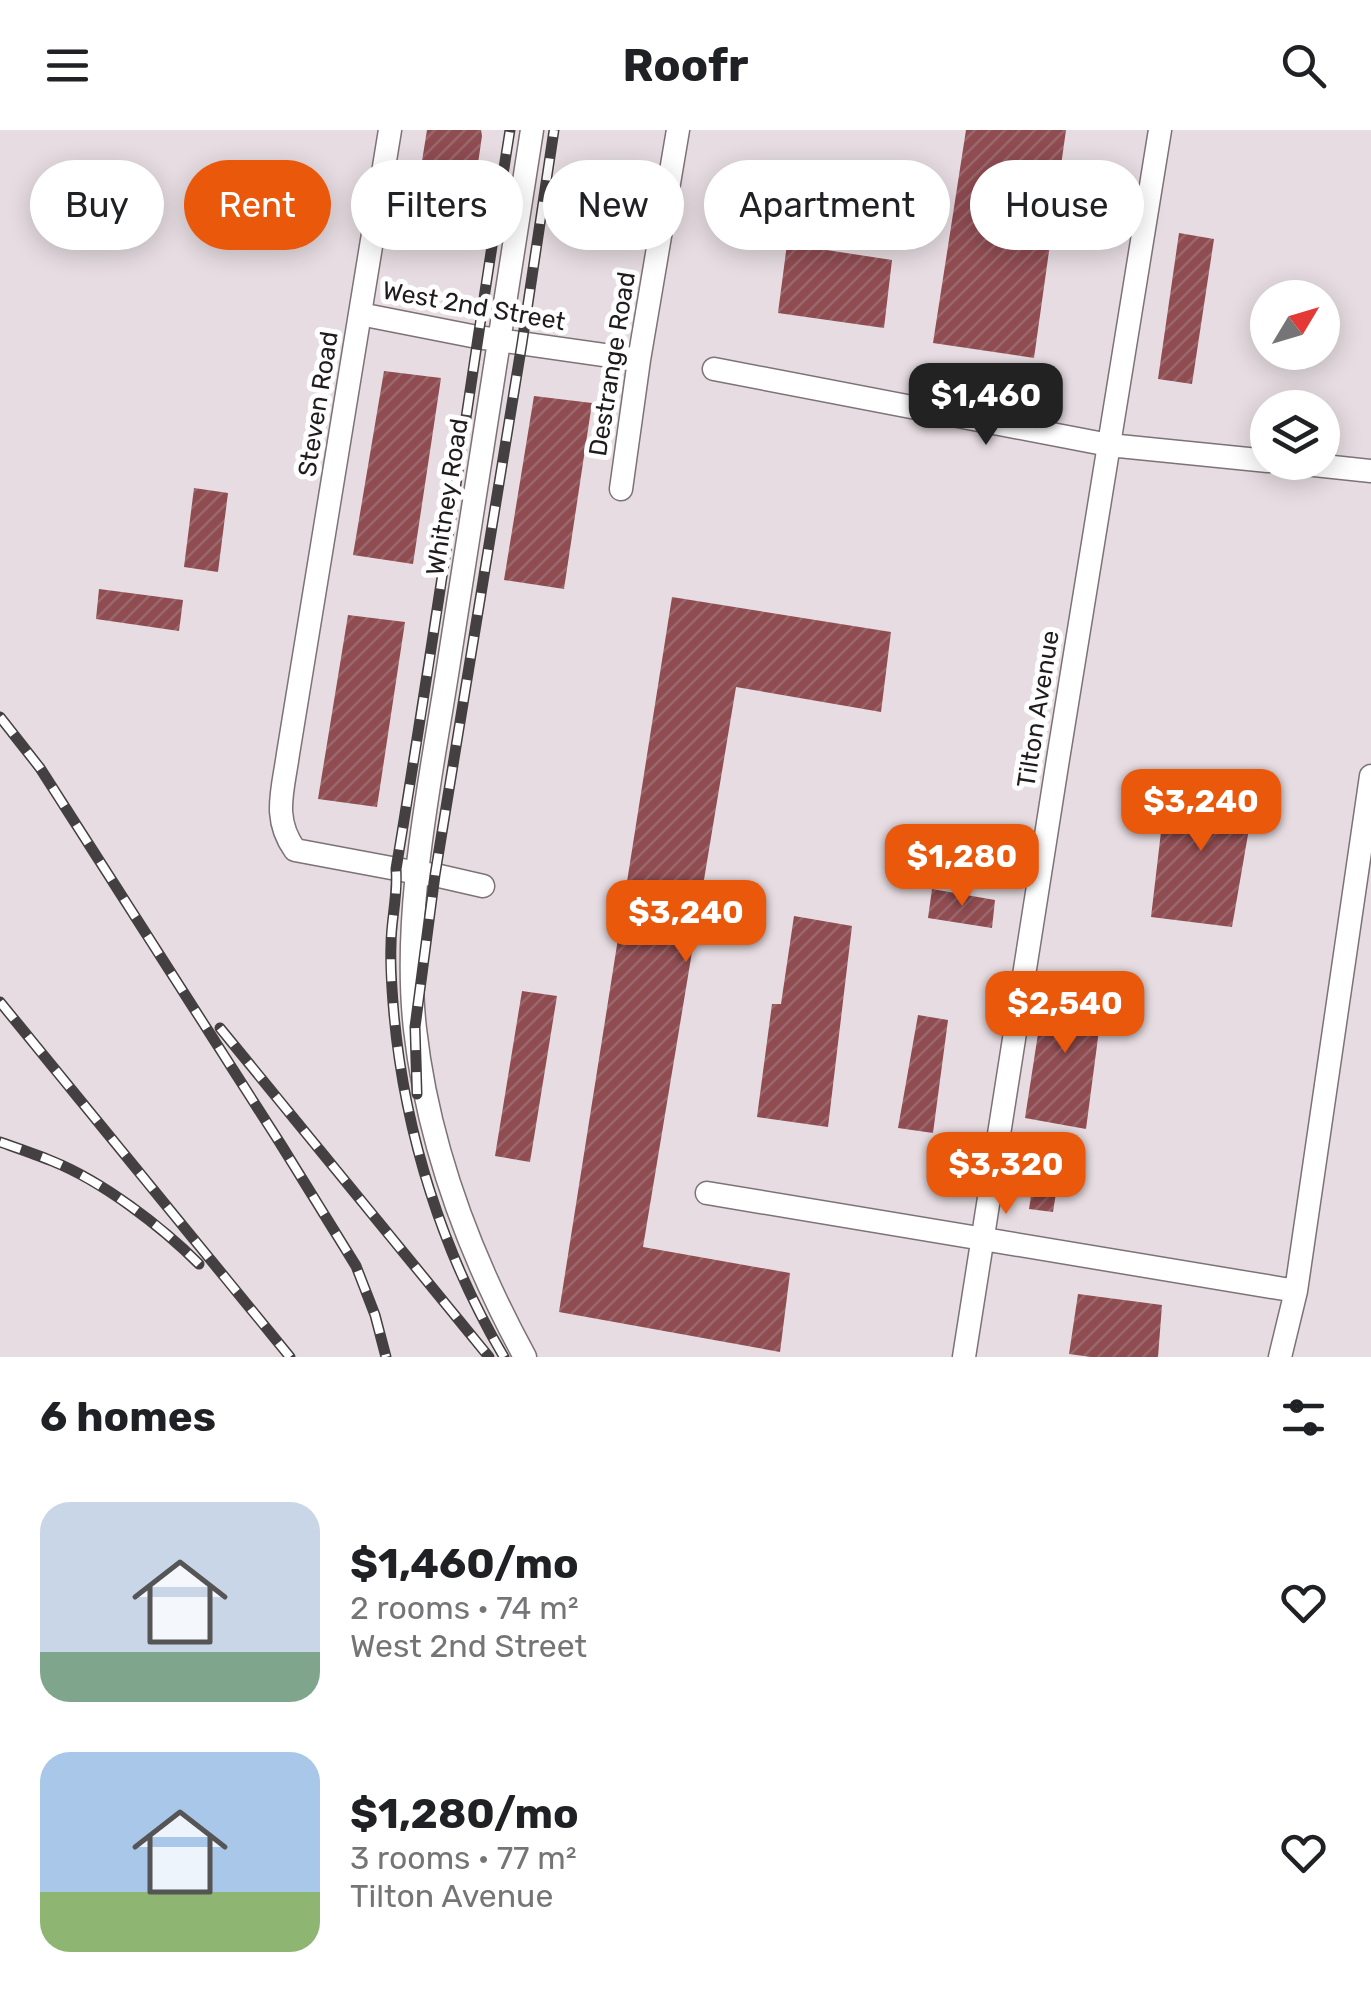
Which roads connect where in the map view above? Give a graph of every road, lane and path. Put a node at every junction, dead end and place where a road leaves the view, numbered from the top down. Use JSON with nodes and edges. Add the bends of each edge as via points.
{"nodes":[{"id":1,"x":390,"y":130,"type":"edge"},
{"id":2,"x":532,"y":130,"type":"edge"},
{"id":3,"x":678,"y":130,"type":"edge"},
{"id":4,"x":1160,"y":130,"type":"edge"},
{"id":5,"x":360,"y":314,"type":"junction"},
{"id":6,"x":500,"y":340,"type":"junction"},
{"id":7,"x":639,"y":360,"type":"junction"},
{"id":8,"x":714,"y":369,"type":"dead end"},
{"id":9,"x":1109,"y":445,"type":"junction"},
{"id":10,"x":1250,"y":459,"type":"edge"},
{"id":11,"x":1340,"y":468,"type":"edge"},
{"id":12,"x":1371,"y":471,"type":"edge"},
{"id":13,"x":621,"y":489,"type":"dead end"},
{"id":14,"x":1371,"y":776,"type":"edge"},
{"id":15,"x":418,"y":874,"type":"junction"},
{"id":16,"x":484,"y":886,"type":"dead end"},
{"id":17,"x":707,"y":1192,"type":"dead end"},
{"id":18,"x":984,"y":1240,"type":"junction"},
{"id":19,"x":1296,"y":1290,"type":"junction"},
{"id":20,"x":525,"y":1357,"type":"edge"},
{"id":21,"x":964,"y":1357,"type":"edge"},
{"id":22,"x":1280,"y":1357,"type":"edge"}],
"edges":[{"from":1,"to":5,"type":"street","name":"Steven Road"},
{"from":2,"to":6,"type":"street","name":"Whitney Road"},
{"from":3,"to":7,"type":"street","name":"Destrange Road"},
{"from":4,"to":9,"type":"street","name":"Tilton Avenue"},
{"from":5,"to":6,"type":"street","name":"West 2nd Street"},
{"from":5,"to":15,"type":"street","name":"Steven Road","via":[[280,814],[295,850]]},
{"from":6,"to":7,"type":"street","name":"West 2nd Street"},
{"from":6,"to":15,"type":"street","name":"Whitney Road"},
{"from":7,"to":13,"type":"street","name":"Destrange Road"},
{"from":8,"to":9,"type":"street"},
{"from":9,"to":10,"type":"street"},
{"from":9,"to":18,"type":"street","name":"Tilton Avenue"},
{"from":11,"to":12,"type":"street"},
{"from":14,"to":19,"type":"street"},
{"from":15,"to":16,"type":"street"},
{"from":15,"to":20,"type":"street","name":"Whitney Road","via":[[412,962],[426,1104],[461,1219]]},
{"from":17,"to":18,"type":"street"},
{"from":18,"to":19,"type":"street"},
{"from":18,"to":21,"type":"street","name":"Tilton Avenue"},
{"from":19,"to":22,"type":"street"}]}
